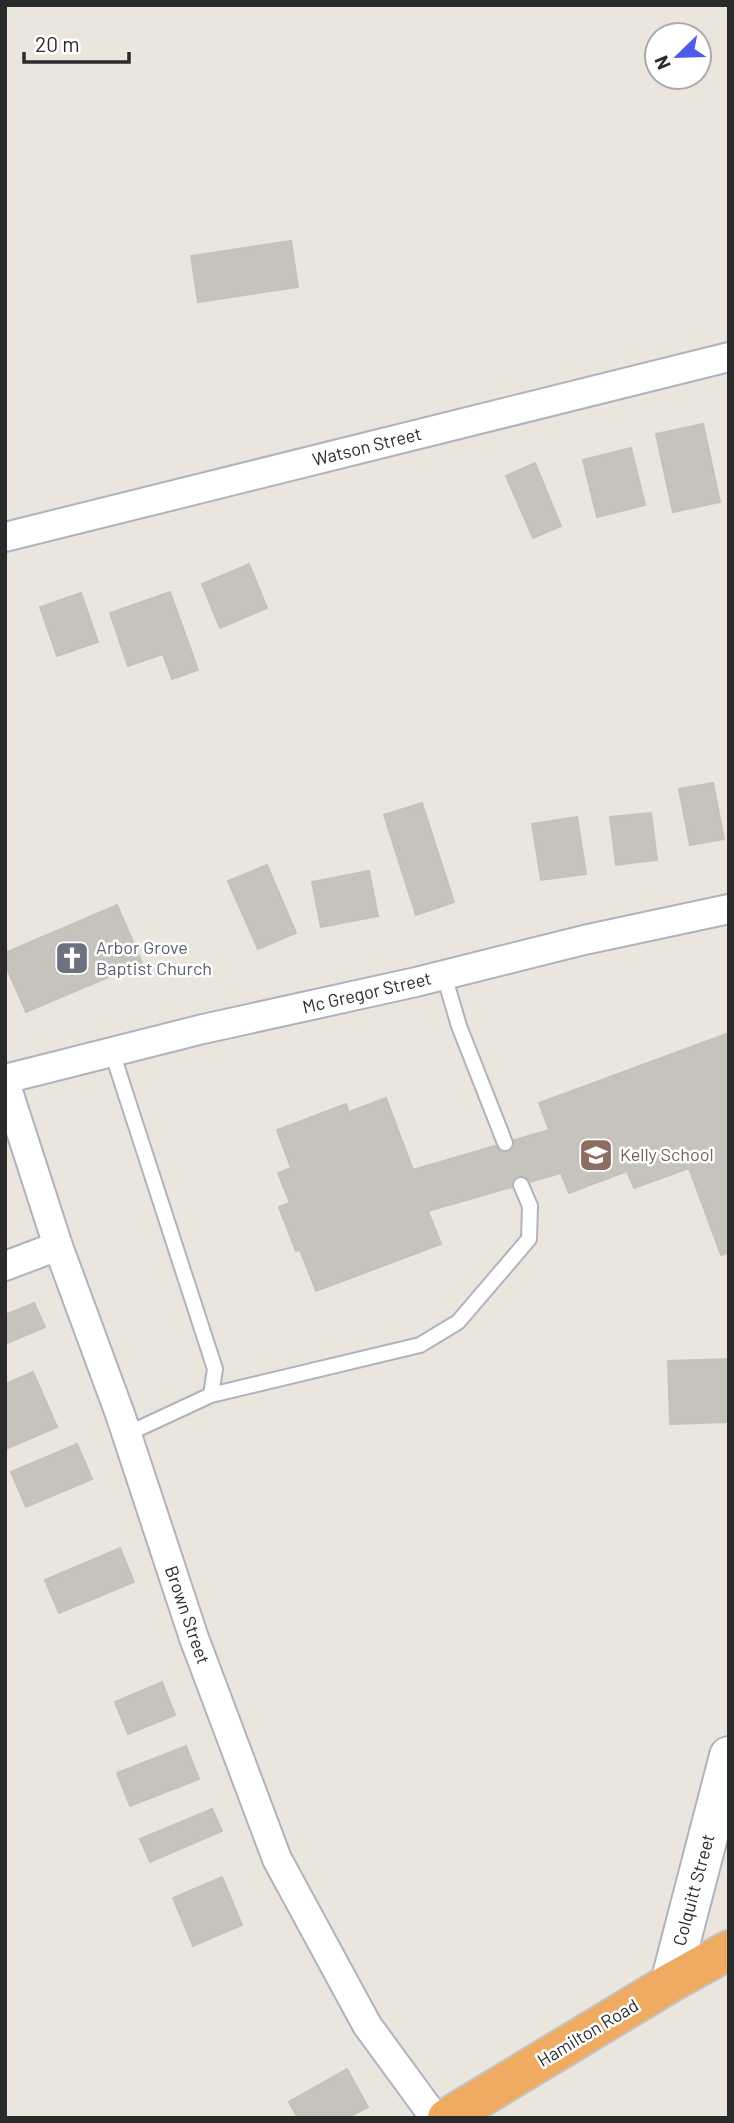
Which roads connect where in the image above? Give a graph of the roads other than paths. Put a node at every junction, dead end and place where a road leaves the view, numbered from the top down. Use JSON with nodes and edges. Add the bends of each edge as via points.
{"nodes":[{"id":1,"x":729,"y":358,"type":"edge"},
{"id":2,"x":5,"y":537,"type":"edge"},
{"id":3,"x":729,"y":909,"type":"edge"},
{"id":4,"x":444,"y":975,"type":"junction"},
{"id":5,"x":112,"y":1052,"type":"junction"},
{"id":6,"x":5,"y":1081,"type":"edge"},
{"id":7,"x":505,"y":1143,"type":"dead end"},
{"id":8,"x":522,"y":1185,"type":"dead end"},
{"id":9,"x":58,"y":1246,"type":"junction"},
{"id":10,"x":5,"y":1266,"type":"edge"},
{"id":11,"x":211,"y":1395,"type":"junction"},
{"id":12,"x":127,"y":1434,"type":"junction"},
{"id":13,"x":729,"y":1756,"type":"edge"},
{"id":14,"x":729,"y":1950,"type":"edge"},
{"id":15,"x":670,"y":1983,"type":"junction"},
{"id":16,"x":435,"y":2118,"type":"edge"},
{"id":17,"x":447,"y":2118,"type":"edge"}],
"edges":[{"from":1,"to":2,"type":"street","name":"Watson Street"},
{"from":3,"to":4,"type":"street","name":"Mc Gregor Street"},
{"from":4,"to":5,"type":"street","name":"Mc Gregor Street"},
{"from":4,"to":7,"type":"lane"},
{"from":5,"to":6,"type":"street","name":"Mc Gregor Street"},
{"from":5,"to":11,"type":"lane","via":[[215,1369]]},
{"from":6,"to":9,"type":"street","name":"Brown Street"},
{"from":8,"to":11,"type":"lane","via":[[530,1206],[529,1239],[458,1322],[420,1345]]},
{"from":9,"to":10,"type":"street"},
{"from":9,"to":12,"type":"street","name":"Brown Street"},
{"from":11,"to":12,"type":"lane"},
{"from":12,"to":16,"type":"street","name":"Brown Street","via":[[194,1638],[277,1859],[367,2025]]},
{"from":13,"to":15,"type":"street","name":"Colquitt Street"},
{"from":14,"to":15,"type":"highway","name":"Hamilton Road"},
{"from":15,"to":17,"type":"highway","name":"Hamilton Road"}]}
